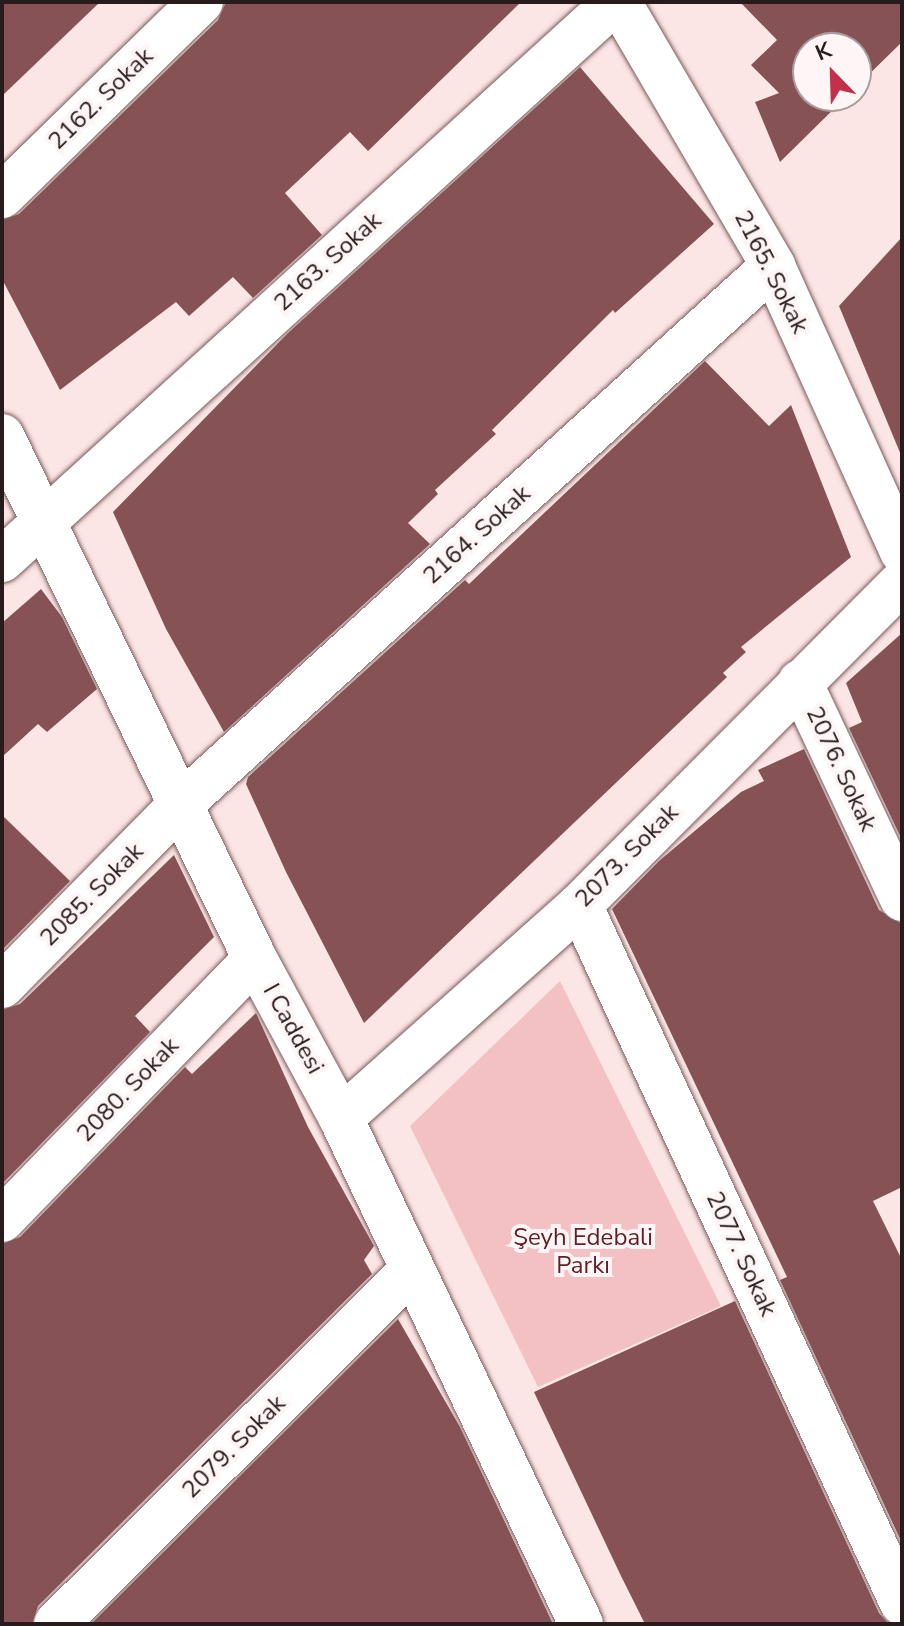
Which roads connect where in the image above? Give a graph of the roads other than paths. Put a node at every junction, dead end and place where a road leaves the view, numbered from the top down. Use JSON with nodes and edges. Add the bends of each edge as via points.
{"nodes":[{"id":1,"x":201,"y":2,"type":"edge"},
{"id":2,"x":599,"y":7,"type":"edge"},
{"id":3,"x":2,"y":196,"type":"edge"},
{"id":4,"x":773,"y":266,"type":"junction"},
{"id":5,"x":2,"y":436,"type":"edge"},
{"id":6,"x":41,"y":521,"type":"junction"},
{"id":7,"x":902,"y":552,"type":"edge"},
{"id":8,"x":2,"y":560,"type":"edge"},
{"id":9,"x":902,"y":582,"type":"edge"},
{"id":10,"x":800,"y":682,"type":"junction"},
{"id":11,"x":181,"y":804,"type":"junction"},
{"id":12,"x":902,"y":899,"type":"edge"},
{"id":13,"x":580,"y":905,"type":"junction"},
{"id":14,"x":255,"y":959,"type":"junction"},
{"id":15,"x":2,"y":986,"type":"edge"},
{"id":16,"x":341,"y":1118,"type":"junction"},
{"id":17,"x":2,"y":1220,"type":"edge"},
{"id":18,"x":412,"y":1270,"type":"junction"},
{"id":19,"x":902,"y":1603,"type":"edge"},
{"id":20,"x":580,"y":1623,"type":"edge"},
{"id":21,"x":56,"y":1624,"type":"edge"}],
"edges":[{"from":1,"to":3,"type":"street","name":"2162. Sokak"},
{"from":2,"to":4,"type":"street","name":"2165. Sokak"},
{"from":2,"to":6,"type":"street","name":"2163. Sokak"},
{"from":4,"to":7,"type":"street","name":"2165. Sokak"},
{"from":4,"to":11,"type":"street","name":"2164. Sokak"},
{"from":5,"to":6,"type":"street","name":"I Caddesi"},
{"from":6,"to":8,"type":"street","name":"2163. Sokak"},
{"from":6,"to":11,"type":"street","name":"I Caddesi"},
{"from":9,"to":10,"type":"street","name":"2073. Sokak"},
{"from":10,"to":12,"type":"street","name":"2076. Sokak"},
{"from":10,"to":13,"type":"street","name":"2073. Sokak"},
{"from":11,"to":14,"type":"street","name":"I Caddesi"},
{"from":11,"to":15,"type":"street","name":"2085. Sokak"},
{"from":13,"to":16,"type":"street","name":"2073. Sokak"},
{"from":13,"to":19,"type":"street","name":"2077. Sokak"},
{"from":14,"to":16,"type":"street","name":"I Caddesi"},
{"from":14,"to":17,"type":"street","name":"2080. Sokak"},
{"from":16,"to":18,"type":"street","name":"I Caddesi"},
{"from":18,"to":20,"type":"street","name":"I Caddesi"},
{"from":18,"to":21,"type":"street","name":"2079. Sokak"}]}
